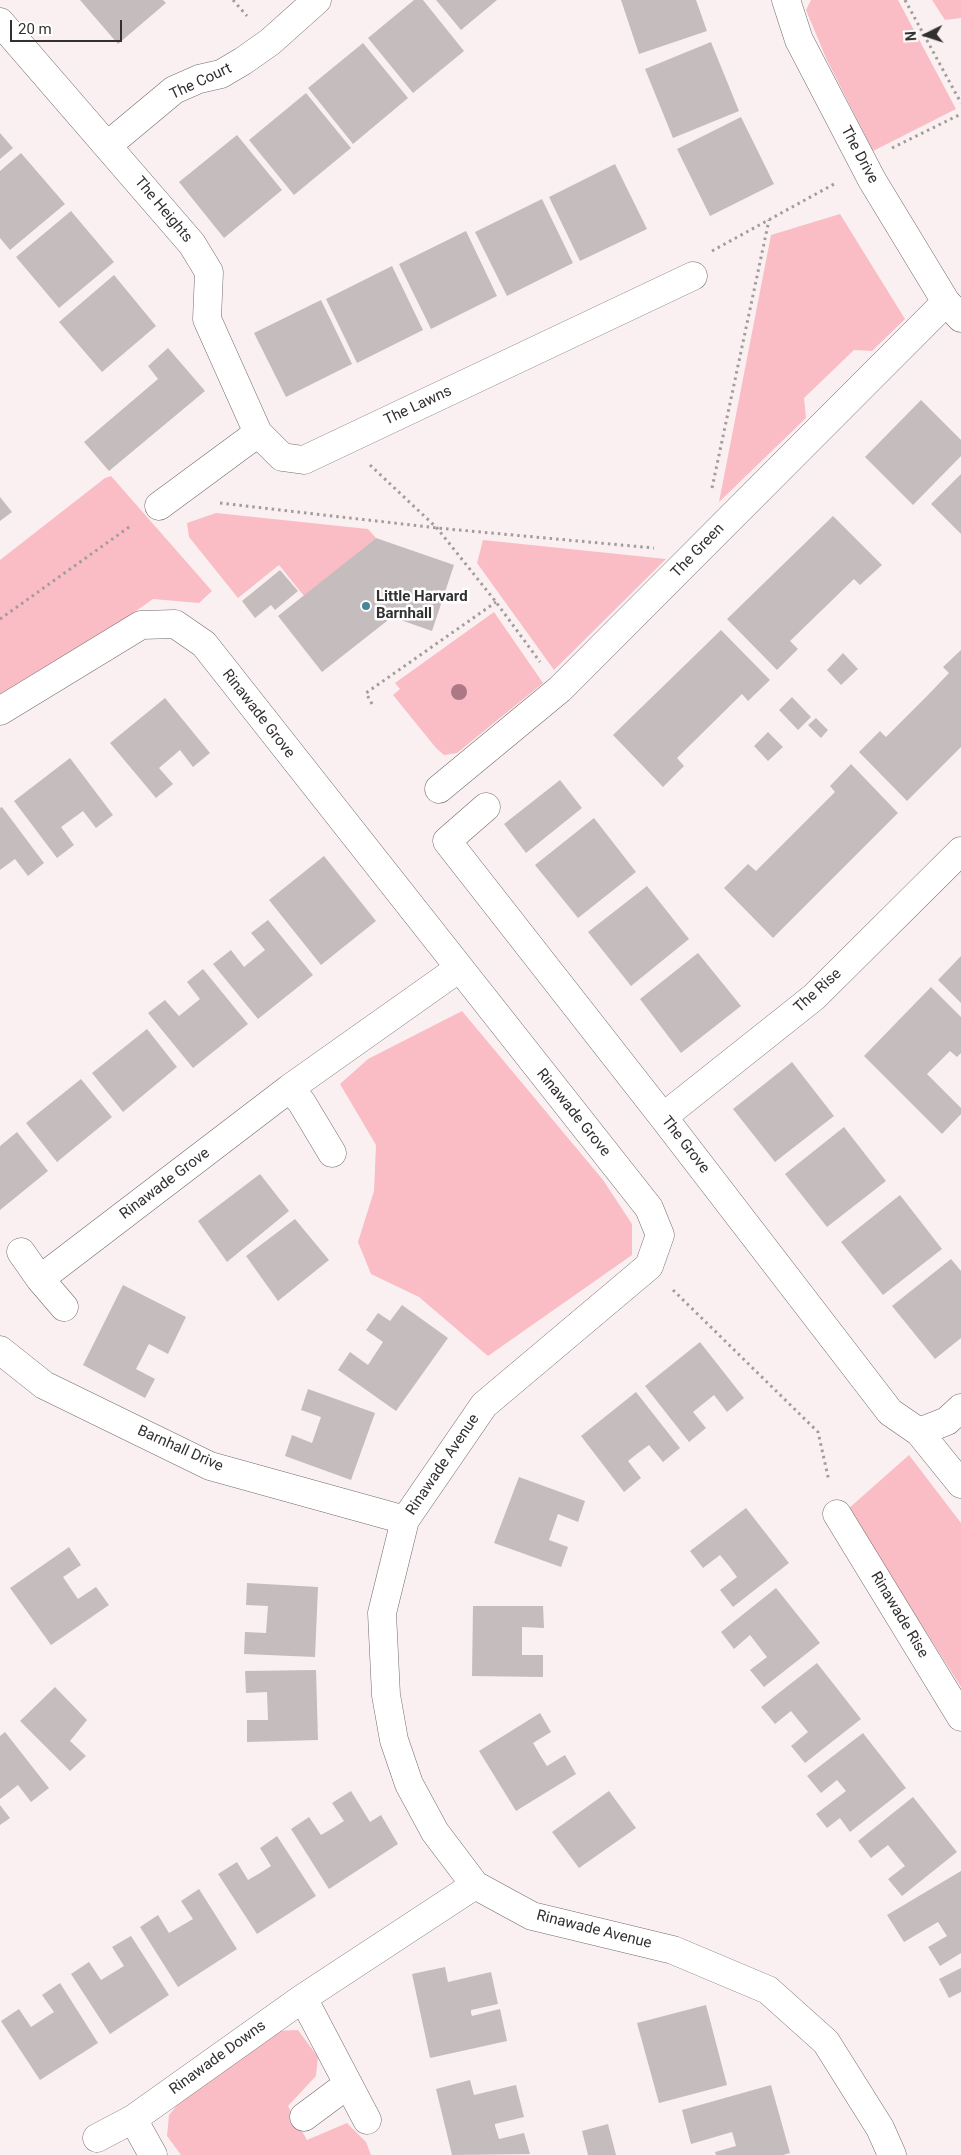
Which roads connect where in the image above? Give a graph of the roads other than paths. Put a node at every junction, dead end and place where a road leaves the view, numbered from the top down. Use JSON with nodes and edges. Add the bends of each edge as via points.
{"nodes":[{"id":1,"x":317,"y":0,"type":"edge"},
{"id":2,"x":786,"y":0,"type":"edge"},
{"id":3,"x":0,"y":22,"type":"edge"},
{"id":4,"x":108,"y":145,"type":"junction"},
{"id":5,"x":693,"y":276,"type":"road end"},
{"id":6,"x":954,"y":310,"type":"edge"},
{"id":7,"x":258,"y":433,"type":"junction"},
{"id":8,"x":159,"y":506,"type":"road end"},
{"id":9,"x":0,"y":711,"type":"edge"},
{"id":10,"x":439,"y":789,"type":"dead end"},
{"id":11,"x":486,"y":807,"type":"dead end"},
{"id":12,"x":961,"y":851,"type":"edge"},
{"id":13,"x":458,"y":969,"type":"junction"},
{"id":14,"x":290,"y":1088,"type":"junction"},
{"id":15,"x":663,"y":1117,"type":"junction"},
{"id":16,"x":332,"y":1152,"type":"dead end"},
{"id":17,"x":21,"y":1252,"type":"dead end"},
{"id":18,"x":650,"y":1266,"type":"joint"},
{"id":19,"x":40,"y":1279,"type":"junction"},
{"id":20,"x":64,"y":1307,"type":"dead end"},
{"id":21,"x":0,"y":1350,"type":"edge"},
{"id":22,"x":961,"y":1408,"type":"edge"},
{"id":23,"x":919,"y":1432,"type":"junction"},
{"id":24,"x":961,"y":1484,"type":"edge"},
{"id":25,"x":837,"y":1514,"type":"road end"},
{"id":26,"x":405,"y":1520,"type":"junction"},
{"id":27,"x":961,"y":1717,"type":"edge"},
{"id":28,"x":475,"y":1885,"type":"junction"},
{"id":29,"x":302,"y":1998,"type":"junction"},
{"id":30,"x":347,"y":2085,"type":"junction"},
{"id":31,"x":304,"y":2117,"type":"dead end"},
{"id":32,"x":134,"y":2119,"type":"junction"},
{"id":33,"x":367,"y":2120,"type":"dead end"},
{"id":34,"x":97,"y":2138,"type":"dead end"},
{"id":35,"x":153,"y":2155,"type":"edge"},
{"id":36,"x":892,"y":2155,"type":"edge"}],
"edges":[{"from":1,"to":4,"type":"street","name":"The Court","via":[[243,62],[221,74],[174,90]]},
{"from":2,"to":6,"type":"street","name":"The Drive","via":[[799,40],[864,163]]},
{"from":3,"to":4,"type":"street","name":"The Heights"},
{"from":4,"to":7,"type":"street","name":"The Heights","via":[[192,244],[209,272],[207,319]]},
{"from":5,"to":7,"type":"street","name":"The Lawns","via":[[304,460],[282,457]]},
{"from":6,"to":10,"type":"street","name":"The Green","via":[[717,531],[560,690]]},
{"from":7,"to":8,"type":"street"},
{"from":9,"to":13,"type":"street","name":"Rinawade Grove","via":[[141,625],[175,624],[204,644]]},
{"from":11,"to":15,"type":"street","name":"The Grove","via":[[447,840]]},
{"from":12,"to":15,"type":"street","name":"The Rise","via":[[814,996]]},
{"from":13,"to":14,"type":"street","name":"Rinawade Grove"},
{"from":13,"to":18,"type":"street","name":"Rinawade Grove","via":[[648,1208],[660,1235]]},
{"from":14,"to":16,"type":"street"},
{"from":14,"to":19,"type":"street","name":"Rinawade Grove"},
{"from":15,"to":23,"type":"street","name":"The Grove","via":[[890,1412]]},
{"from":17,"to":19,"type":"street"},
{"from":18,"to":26,"type":"street","name":"Rinawade Avenue","via":[[484,1405]]},
{"from":19,"to":20,"type":"street"},
{"from":21,"to":26,"type":"street","name":"Barnhall Drive","via":[[44,1385],[210,1466]]},
{"from":22,"to":23,"type":"street","via":[[947,1420]]},
{"from":23,"to":24,"type":"street","name":"The Grove"},
{"from":25,"to":27,"type":"street","name":"Rinawade Rise"},
{"from":26,"to":28,"type":"street","name":"Rinawade Avenue","via":[[382,1613],[386,1695],[394,1740],[409,1784],[435,1832]]},
{"from":28,"to":29,"type":"street","name":"Rinawade Downs"},
{"from":28,"to":36,"type":"street","name":"Rinawade Avenue","via":[[532,1916],[673,1950],[768,1990],[826,2042],[880,2128]]},
{"from":29,"to":30,"type":"street"},
{"from":29,"to":32,"type":"street","name":"Rinawade Downs"},
{"from":30,"to":31,"type":"street"},
{"from":30,"to":33,"type":"street"},
{"from":32,"to":34,"type":"street","name":"Rinawade Downs"},
{"from":32,"to":35,"type":"street"}]}
